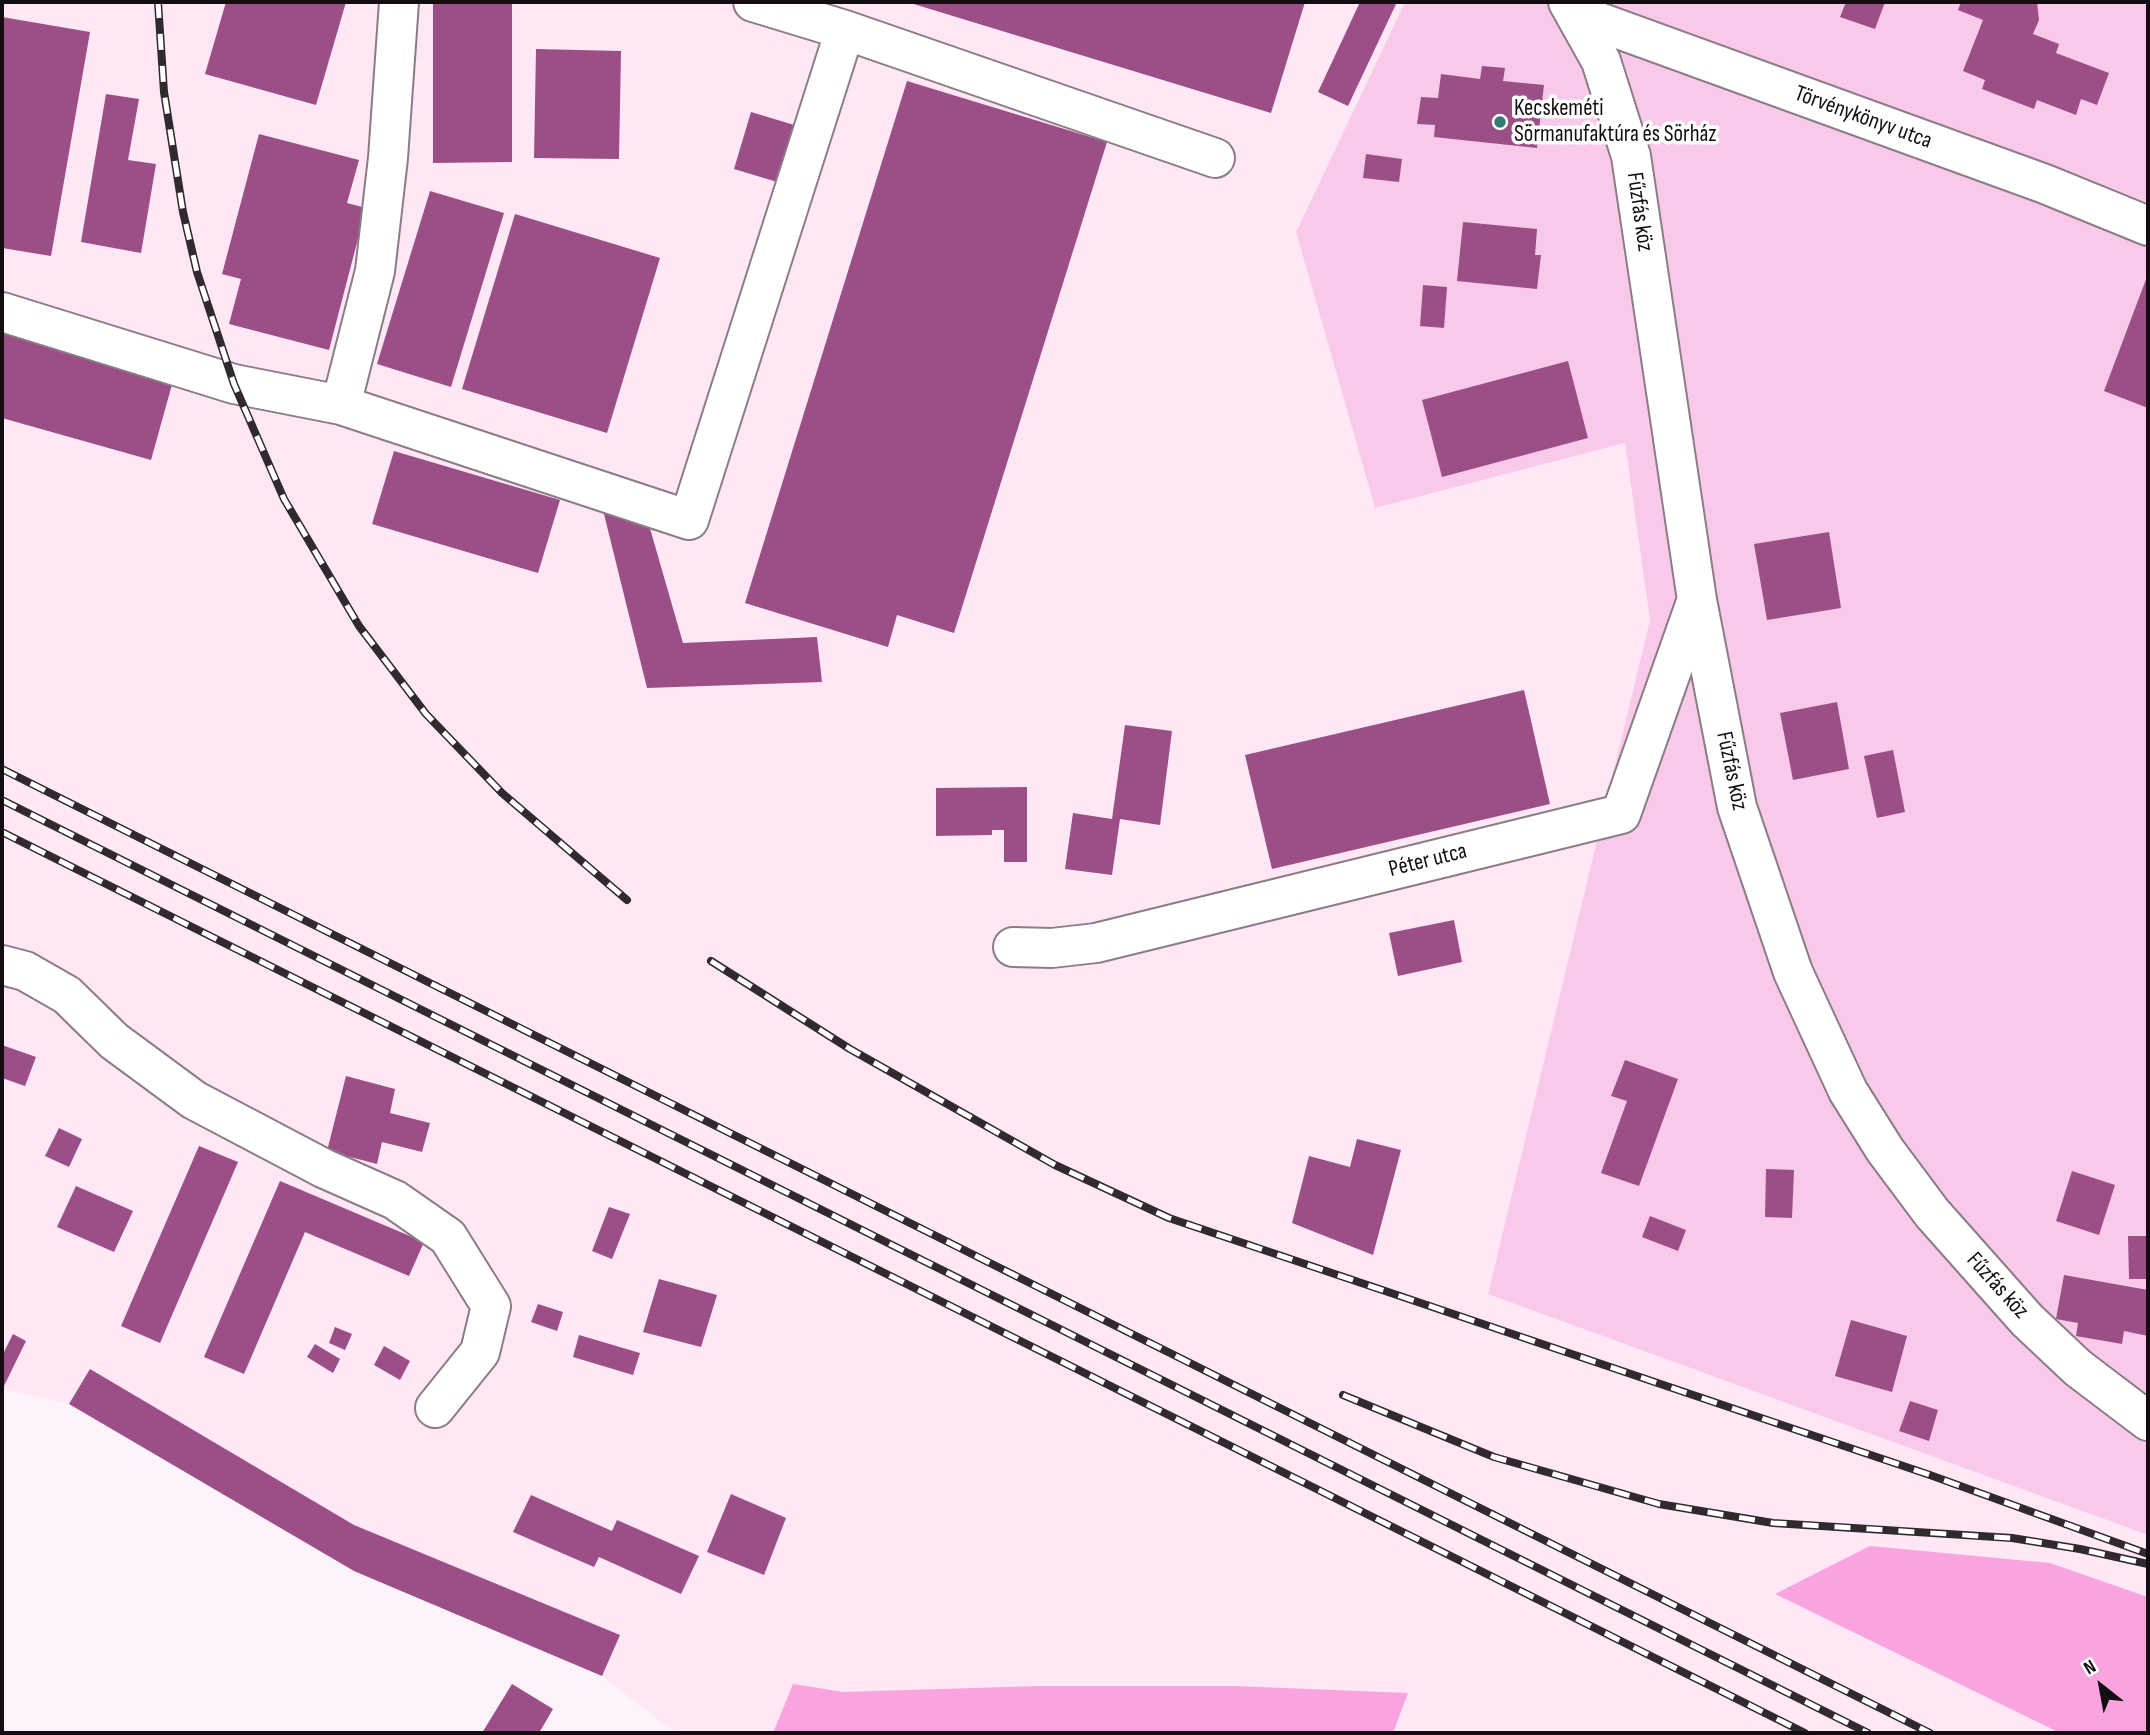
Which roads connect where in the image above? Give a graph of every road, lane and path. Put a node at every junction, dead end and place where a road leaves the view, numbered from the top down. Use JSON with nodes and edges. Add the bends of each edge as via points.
{"nodes":[{"id":1,"x":399,"y":2,"type":"edge"},
{"id":2,"x":753,"y":2,"type":"edge"},
{"id":3,"x":1573,"y":8,"type":"edge"},
{"id":4,"x":845,"y":30,"type":"junction"},
{"id":5,"x":1215,"y":158,"type":"dead end"},
{"id":6,"x":2148,"y":226,"type":"edge"},
{"id":7,"x":2,"y":312,"type":"edge"},
{"id":8,"x":341,"y":405,"type":"junction"},
{"id":9,"x":1697,"y":600,"type":"junction"},
{"id":10,"x":1013,"y":947,"type":"dead end"},
{"id":11,"x":2,"y":965,"type":"edge"},
{"id":12,"x":435,"y":1408,"type":"dead end"},
{"id":13,"x":2148,"y":1421,"type":"edge"}],
"edges":[{"from":1,"to":8,"type":"street","via":[[375,271]]},
{"from":2,"to":4,"type":"street"},
{"from":3,"to":6,"type":"street","name":"Törvénykönyv utca"},
{"from":3,"to":9,"type":"street","name":"Fűzfás köz","via":[[1601,61],[1631,156]]},
{"from":4,"to":5,"type":"street"},
{"from":4,"to":8,"type":"street","via":[[689,520]]},
{"from":7,"to":8,"type":"street","via":[[234,384]]},
{"from":9,"to":10,"type":"street","name":"Péter utca","via":[[1621,814],[1096,943]]},
{"from":9,"to":13,"type":"street","name":"Fűzfás köz","via":[[1737,807],[1755,866],[1793,972],[1848,1091],[1916,1192],[1982,1271],[2078,1368]]},
{"from":11,"to":12,"type":"street","via":[[25,971],[67,995],[114,1041],[194,1100],[395,1200],[448,1237],[491,1306],[480,1352]]}]}
